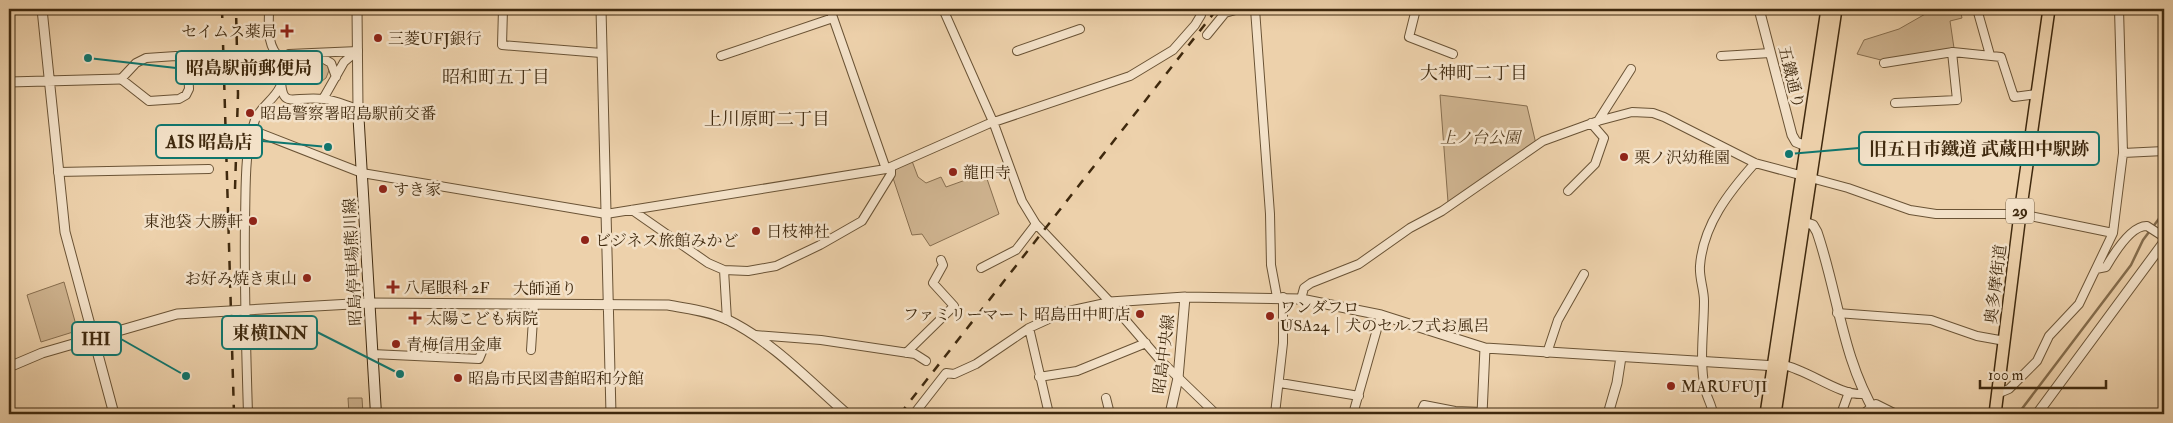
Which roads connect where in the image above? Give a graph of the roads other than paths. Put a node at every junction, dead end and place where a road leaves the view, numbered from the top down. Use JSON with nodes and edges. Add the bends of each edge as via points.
{"nodes":[{"id":1,"x":42,"y":9,"type":"edge"},
{"id":2,"x":269,"y":9,"type":"edge"},
{"id":3,"x":357,"y":9,"type":"edge"},
{"id":4,"x":503,"y":9,"type":"edge"},
{"id":5,"x":601,"y":9,"type":"edge"},
{"id":6,"x":830,"y":9,"type":"edge"},
{"id":7,"x":943,"y":9,"type":"edge"},
{"id":8,"x":1201,"y":9,"type":"edge"},
{"id":9,"x":1239,"y":9,"type":"edge"},
{"id":10,"x":1255,"y":9,"type":"edge"},
{"id":11,"x":1416,"y":9,"type":"edge"},
{"id":12,"x":1759,"y":9,"type":"edge"},
{"id":13,"x":1827,"y":9,"type":"edge"},
{"id":14,"x":1836,"y":9,"type":"edge"},
{"id":15,"x":1977,"y":9,"type":"edge"},
{"id":16,"x":2050,"y":9,"type":"edge"},
{"id":17,"x":2119,"y":9,"type":"edge"},
{"id":18,"x":833,"y":18,"type":"junction"},
{"id":19,"x":1080,"y":29,"type":"dead end"},
{"id":20,"x":1207,"y":35,"type":"dead end"},
{"id":21,"x":1021,"y":48,"type":"dead end"},
{"id":22,"x":358,"y":51,"type":"junction"},
{"id":23,"x":1952,"y":52,"type":"junction"},
{"id":24,"x":313,"y":53,"type":"junction"},
{"id":25,"x":602,"y":53,"type":"junction"},
{"id":26,"x":1770,"y":53,"type":"junction"},
{"id":27,"x":1453,"y":54,"type":"dead end"},
{"id":28,"x":1990,"y":55,"type":"junction"},
{"id":29,"x":721,"y":56,"type":"dead end"},
{"id":30,"x":1721,"y":56,"type":"dead end"},
{"id":31,"x":281,"y":59,"type":"junction"},
{"id":32,"x":1884,"y":63,"type":"dead end"},
{"id":33,"x":1631,"y":69,"type":"dead end"},
{"id":34,"x":336,"y":77,"type":"junction"},
{"id":35,"x":121,"y":79,"type":"junction"},
{"id":36,"x":50,"y":81,"type":"junction"},
{"id":37,"x":9,"y":82,"type":"edge"},
{"id":38,"x":280,"y":88,"type":"junction"},
{"id":39,"x":2037,"y":94,"type":"junction"},
{"id":40,"x":324,"y":99,"type":"junction"},
{"id":41,"x":1895,"y":103,"type":"dead end"},
{"id":42,"x":358,"y":109,"type":"junction"},
{"id":43,"x":1594,"y":122,"type":"junction"},
{"id":44,"x":994,"y":124,"type":"junction"},
{"id":45,"x":252,"y":130,"type":"junction"},
{"id":46,"x":1806,"y":146,"type":"junction"},
{"id":47,"x":2164,"y":151,"type":"edge"},
{"id":48,"x":2122,"y":153,"type":"junction"},
{"id":49,"x":1755,"y":163,"type":"junction"},
{"id":50,"x":888,"y":168,"type":"junction"},
{"id":51,"x":209,"y":169,"type":"dead end"},
{"id":52,"x":58,"y":172,"type":"junction"},
{"id":53,"x":362,"y":173,"type":"junction"},
{"id":54,"x":1806,"y":177,"type":"junction"},
{"id":55,"x":1568,"y":191,"type":"dead end"},
{"id":56,"x":632,"y":210,"type":"junction"},
{"id":57,"x":606,"y":214,"type":"junction"},
{"id":58,"x":2020,"y":214,"type":"junction"},
{"id":59,"x":1804,"y":222,"type":"junction"},
{"id":60,"x":1036,"y":224,"type":"junction"},
{"id":61,"x":2113,"y":233,"type":"junction"},
{"id":62,"x":2164,"y":236,"type":"edge"},
{"id":63,"x":2164,"y":242,"type":"edge"},
{"id":64,"x":941,"y":260,"type":"dead end"},
{"id":65,"x":981,"y":268,"type":"dead end"},
{"id":66,"x":2096,"y":269,"type":"junction"},
{"id":67,"x":724,"y":270,"type":"junction"},
{"id":68,"x":1584,"y":274,"type":"dead end"},
{"id":69,"x":1185,"y":297,"type":"junction"},
{"id":70,"x":1280,"y":297,"type":"junction"},
{"id":71,"x":1301,"y":299,"type":"junction"},
{"id":72,"x":1110,"y":302,"type":"junction"},
{"id":73,"x":370,"y":303,"type":"junction"},
{"id":74,"x":608,"y":303,"type":"junction"},
{"id":75,"x":534,"y":304,"type":"junction"},
{"id":76,"x":245,"y":311,"type":"junction"},
{"id":77,"x":1837,"y":313,"type":"junction"},
{"id":78,"x":1381,"y":315,"type":"junction"},
{"id":79,"x":727,"y":320,"type":"junction"},
{"id":80,"x":1029,"y":328,"type":"junction"},
{"id":81,"x":755,"y":335,"type":"junction"},
{"id":82,"x":92,"y":339,"type":"junction"},
{"id":83,"x":2005,"y":341,"type":"junction"},
{"id":84,"x":1146,"y":343,"type":"junction"},
{"id":85,"x":484,"y":348,"type":"dead end"},
{"id":86,"x":1485,"y":348,"type":"junction"},
{"id":87,"x":531,"y":350,"type":"dead end"},
{"id":88,"x":906,"y":353,"type":"junction"},
{"id":89,"x":1547,"y":353,"type":"junction"},
{"id":90,"x":372,"y":354,"type":"junction"},
{"id":91,"x":1621,"y":357,"type":"junction"},
{"id":92,"x":926,"y":361,"type":"dead end"},
{"id":93,"x":1702,"y":362,"type":"junction"},
{"id":94,"x":1777,"y":366,"type":"junction"},
{"id":95,"x":9,"y":367,"type":"edge"},
{"id":96,"x":1039,"y":377,"type":"junction"},
{"id":97,"x":1178,"y":378,"type":"junction"},
{"id":98,"x":1280,"y":383,"type":"junction"},
{"id":99,"x":1849,"y":392,"type":"junction"},
{"id":100,"x":1864,"y":394,"type":"junction"},
{"id":101,"x":1997,"y":394,"type":"junction"},
{"id":102,"x":1359,"y":396,"type":"junction"},
{"id":103,"x":1106,"y":398,"type":"dead end"},
{"id":104,"x":1873,"y":410,"type":"edge"},
{"id":105,"x":1482,"y":413,"type":"edge"},
{"id":106,"x":114,"y":414,"type":"edge"},
{"id":107,"x":248,"y":414,"type":"edge"},
{"id":108,"x":376,"y":414,"type":"edge"},
{"id":109,"x":611,"y":414,"type":"edge"},
{"id":110,"x":847,"y":414,"type":"edge"},
{"id":111,"x":914,"y":414,"type":"edge"},
{"id":112,"x":1049,"y":414,"type":"edge"},
{"id":113,"x":1109,"y":414,"type":"edge"},
{"id":114,"x":1170,"y":414,"type":"edge"},
{"id":115,"x":1216,"y":414,"type":"edge"},
{"id":116,"x":1275,"y":414,"type":"edge"},
{"id":117,"x":1353,"y":414,"type":"edge"},
{"id":118,"x":1420,"y":414,"type":"edge"},
{"id":119,"x":1608,"y":414,"type":"edge"},
{"id":120,"x":1713,"y":414,"type":"edge"},
{"id":121,"x":1766,"y":414,"type":"edge"},
{"id":122,"x":1775,"y":414,"type":"edge"},
{"id":123,"x":1841,"y":414,"type":"edge"},
{"id":124,"x":1863,"y":414,"type":"edge"},
{"id":125,"x":1896,"y":414,"type":"edge"},
{"id":126,"x":1995,"y":414,"type":"edge"},
{"id":127,"x":2037,"y":414,"type":"edge"}],
"edges":[{"from":1,"to":36,"type":"street"},
{"from":2,"to":31,"type":"street","via":[[271,46]]},
{"from":3,"to":22,"type":"street"},
{"from":4,"to":25,"type":"street","via":[[502,45]]},
{"from":5,"to":25,"type":"street"},
{"from":6,"to":18,"type":"street"},
{"from":7,"to":44,"type":"street"},
{"from":8,"to":44,"type":"street","via":[[1195,25],[1173,50],[1130,76]]},
{"from":9,"to":20,"type":"street","via":[[1225,13]]},
{"from":10,"to":70,"type":"street","via":[[1271,265]]},
{"from":11,"to":27,"type":"street","via":[[1409,37]]},
{"from":12,"to":26,"type":"street","name":"五鐵通り"},
{"from":13,"to":46,"type":"main road"},
{"from":14,"to":54,"type":"main road"},
{"from":15,"to":28,"type":"street"},
{"from":16,"to":39,"type":"main road","name":"奥多摩街道","number":"29"},
{"from":17,"to":48,"type":"street"},
{"from":18,"to":29,"type":"street"},
{"from":18,"to":50,"type":"street"},
{"from":19,"to":21,"type":"street"},
{"from":22,"to":24,"type":"street"},
{"from":22,"to":34,"type":"street","via":[[348,56]]},
{"from":22,"to":42,"type":"street"},
{"from":23,"to":28,"type":"street"},
{"from":23,"to":32,"type":"street"},
{"from":23,"to":41,"type":"street","via":[[1957,100]]},
{"from":24,"to":31,"type":"street","via":[[289,54]]},
{"from":24,"to":34,"type":"street","via":[[331,63]]},
{"from":25,"to":57,"type":"street"},
{"from":26,"to":30,"type":"street"},
{"from":26,"to":46,"type":"street","name":"五鐵通り","via":[[1792,135],[1796,142]]},
{"from":28,"to":39,"type":"street","via":[[2001,56],[2014,97]]},
{"from":31,"to":38,"type":"street"},
{"from":33,"to":43,"type":"street"},
{"from":34,"to":40,"type":"street"},
{"from":35,"to":35,"type":"street","via":[[136,63],[146,58],[176,56],[187,63],[189,89],[179,99],[149,100]]},
{"from":35,"to":36,"type":"street"},
{"from":36,"to":37,"type":"street"},
{"from":36,"to":52,"type":"street"},
{"from":38,"to":40,"type":"street","via":[[292,101]]},
{"from":38,"to":45,"type":"street","via":[[258,112]]},
{"from":39,"to":58,"type":"main road","name":"奥多摩街道","number":"29"},
{"from":40,"to":42,"type":"street"},
{"from":42,"to":53,"type":"main road","name":"昭島停車場熊川線"},
{"from":43,"to":49,"type":"street","via":[[1632,112],[1653,113]]},
{"from":43,"to":55,"type":"street","via":[[1604,138],[1595,164]]},
{"from":43,"to":71,"type":"street","via":[[1543,142],[1360,264],[1311,283],[1304,288]]},
{"from":44,"to":50,"type":"street"},
{"from":44,"to":60,"type":"street","via":[[1022,201]]},
{"from":45,"to":53,"type":"street"},
{"from":45,"to":76,"type":"street","via":[[246,168]]},
{"from":46,"to":54,"type":"main road"},
{"from":47,"to":48,"type":"street"},
{"from":48,"to":61,"type":"street"},
{"from":49,"to":54,"type":"street"},
{"from":49,"to":93,"type":"street","via":[[1725,198],[1701,256],[1704,300]]},
{"from":50,"to":56,"type":"street"},
{"from":50,"to":67,"type":"street","via":[[891,174],[862,221],[776,266],[748,271]]},
{"from":51,"to":52,"type":"street"},
{"from":52,"to":82,"type":"street","via":[[65,232]]},
{"from":53,"to":57,"type":"street"},
{"from":53,"to":73,"type":"main road","name":"昭島停車場熊川線"},
{"from":54,"to":58,"type":"street","via":[[1923,212]]},
{"from":54,"to":59,"type":"main road"},
{"from":54,"to":94,"type":"main road"},
{"from":56,"to":57,"type":"street"},
{"from":56,"to":67,"type":"street","via":[[708,263]]},
{"from":57,"to":74,"type":"street"},
{"from":58,"to":61,"type":"street"},
{"from":58,"to":83,"type":"main road","name":"奥多摩街道","number":"29"},
{"from":59,"to":77,"type":"street","via":[[1813,225],[1817,232]]},
{"from":59,"to":94,"type":"main road"},
{"from":60,"to":65,"type":"street","via":[[1016,250]]},
{"from":60,"to":72,"type":"street"},
{"from":61,"to":66,"type":"street"},
{"from":62,"to":66,"type":"street","via":[[2150,228],[2138,228],[2118,247],[2106,267]]},
{"from":63,"to":127,"type":"street"},
{"from":64,"to":88,"type":"street","via":[[944,265],[933,283],[954,306]]},
{"from":66,"to":101,"type":"street","via":[[2079,304],[2049,336],[2037,361],[2010,389]]},
{"from":67,"to":79,"type":"street"},
{"from":68,"to":89,"type":"street","via":[[1558,320]]},
{"from":69,"to":70,"type":"street"},
{"from":69,"to":72,"type":"street"},
{"from":69,"to":97,"type":"street","name":"昭島中央線"},
{"from":70,"to":71,"type":"street"},
{"from":70,"to":98,"type":"street","via":[[1283,343]]},
{"from":71,"to":78,"type":"street"},
{"from":72,"to":80,"type":"street","via":[[1064,312]]},
{"from":72,"to":84,"type":"street"},
{"from":73,"to":75,"type":"street","name":"大師通り"},
{"from":73,"to":76,"type":"street","name":"大師通り"},
{"from":73,"to":90,"type":"main road","name":"昭島停車場熊川線"},
{"from":74,"to":75,"type":"street","name":"大師通り"},
{"from":74,"to":79,"type":"street","name":"大師通り","via":[[668,305],[702,311]]},
{"from":74,"to":109,"type":"street"},
{"from":75,"to":87,"type":"street"},
{"from":76,"to":82,"type":"street","name":"大師通り","via":[[177,314]]},
{"from":76,"to":107,"type":"street"},
{"from":77,"to":83,"type":"street","via":[[1931,320],[1977,336]]},
{"from":77,"to":100,"type":"street"},
{"from":78,"to":86,"type":"street"},
{"from":78,"to":102,"type":"street"},
{"from":79,"to":81,"type":"street","name":"大師通り"},
{"from":80,"to":96,"type":"street"},
{"from":80,"to":111,"type":"street","via":[[976,364],[954,374],[946,373]]},
{"from":81,"to":88,"type":"street","via":[[822,340]]},
{"from":81,"to":110,"type":"street","name":"大師通り"},
{"from":82,"to":95,"type":"street","name":"大師通り","via":[[42,353]]},
{"from":82,"to":106,"type":"street"},
{"from":83,"to":101,"type":"main road","name":"奥多摩街道","number":"29"},
{"from":84,"to":96,"type":"street","via":[[1077,371]]},
{"from":84,"to":97,"type":"street"},
{"from":85,"to":90,"type":"street","via":[[479,359]]},
{"from":86,"to":89,"type":"street"},
{"from":86,"to":105,"type":"street"},
{"from":88,"to":92,"type":"street"},
{"from":89,"to":91,"type":"street"},
{"from":90,"to":108,"type":"main road","name":"昭島停車場熊川線"},
{"from":91,"to":93,"type":"street"},
{"from":91,"to":119,"type":"street","via":[[1618,383]]},
{"from":93,"to":94,"type":"street"},
{"from":93,"to":120,"type":"street","via":[[1705,390]]},
{"from":94,"to":99,"type":"street","via":[[1807,372]]},
{"from":94,"to":121,"type":"main road"},
{"from":94,"to":122,"type":"main road"},
{"from":96,"to":112,"type":"street"},
{"from":97,"to":114,"type":"street","name":"昭島中央線"},
{"from":97,"to":115,"type":"street"},
{"from":98,"to":102,"type":"street"},
{"from":98,"to":116,"type":"street"},
{"from":99,"to":100,"type":"street"},
{"from":99,"to":123,"type":"street"},
{"from":100,"to":104,"type":"street"},
{"from":101,"to":126,"type":"main road","name":"奥多摩街道","number":"29"},
{"from":102,"to":117,"type":"street"},
{"from":103,"to":113,"type":"street"},
{"from":104,"to":124,"type":"street"},
{"from":104,"to":125,"type":"street","via":[[1876,404]]},
{"from":105,"to":118,"type":"street","via":[[1424,405]]}]}
